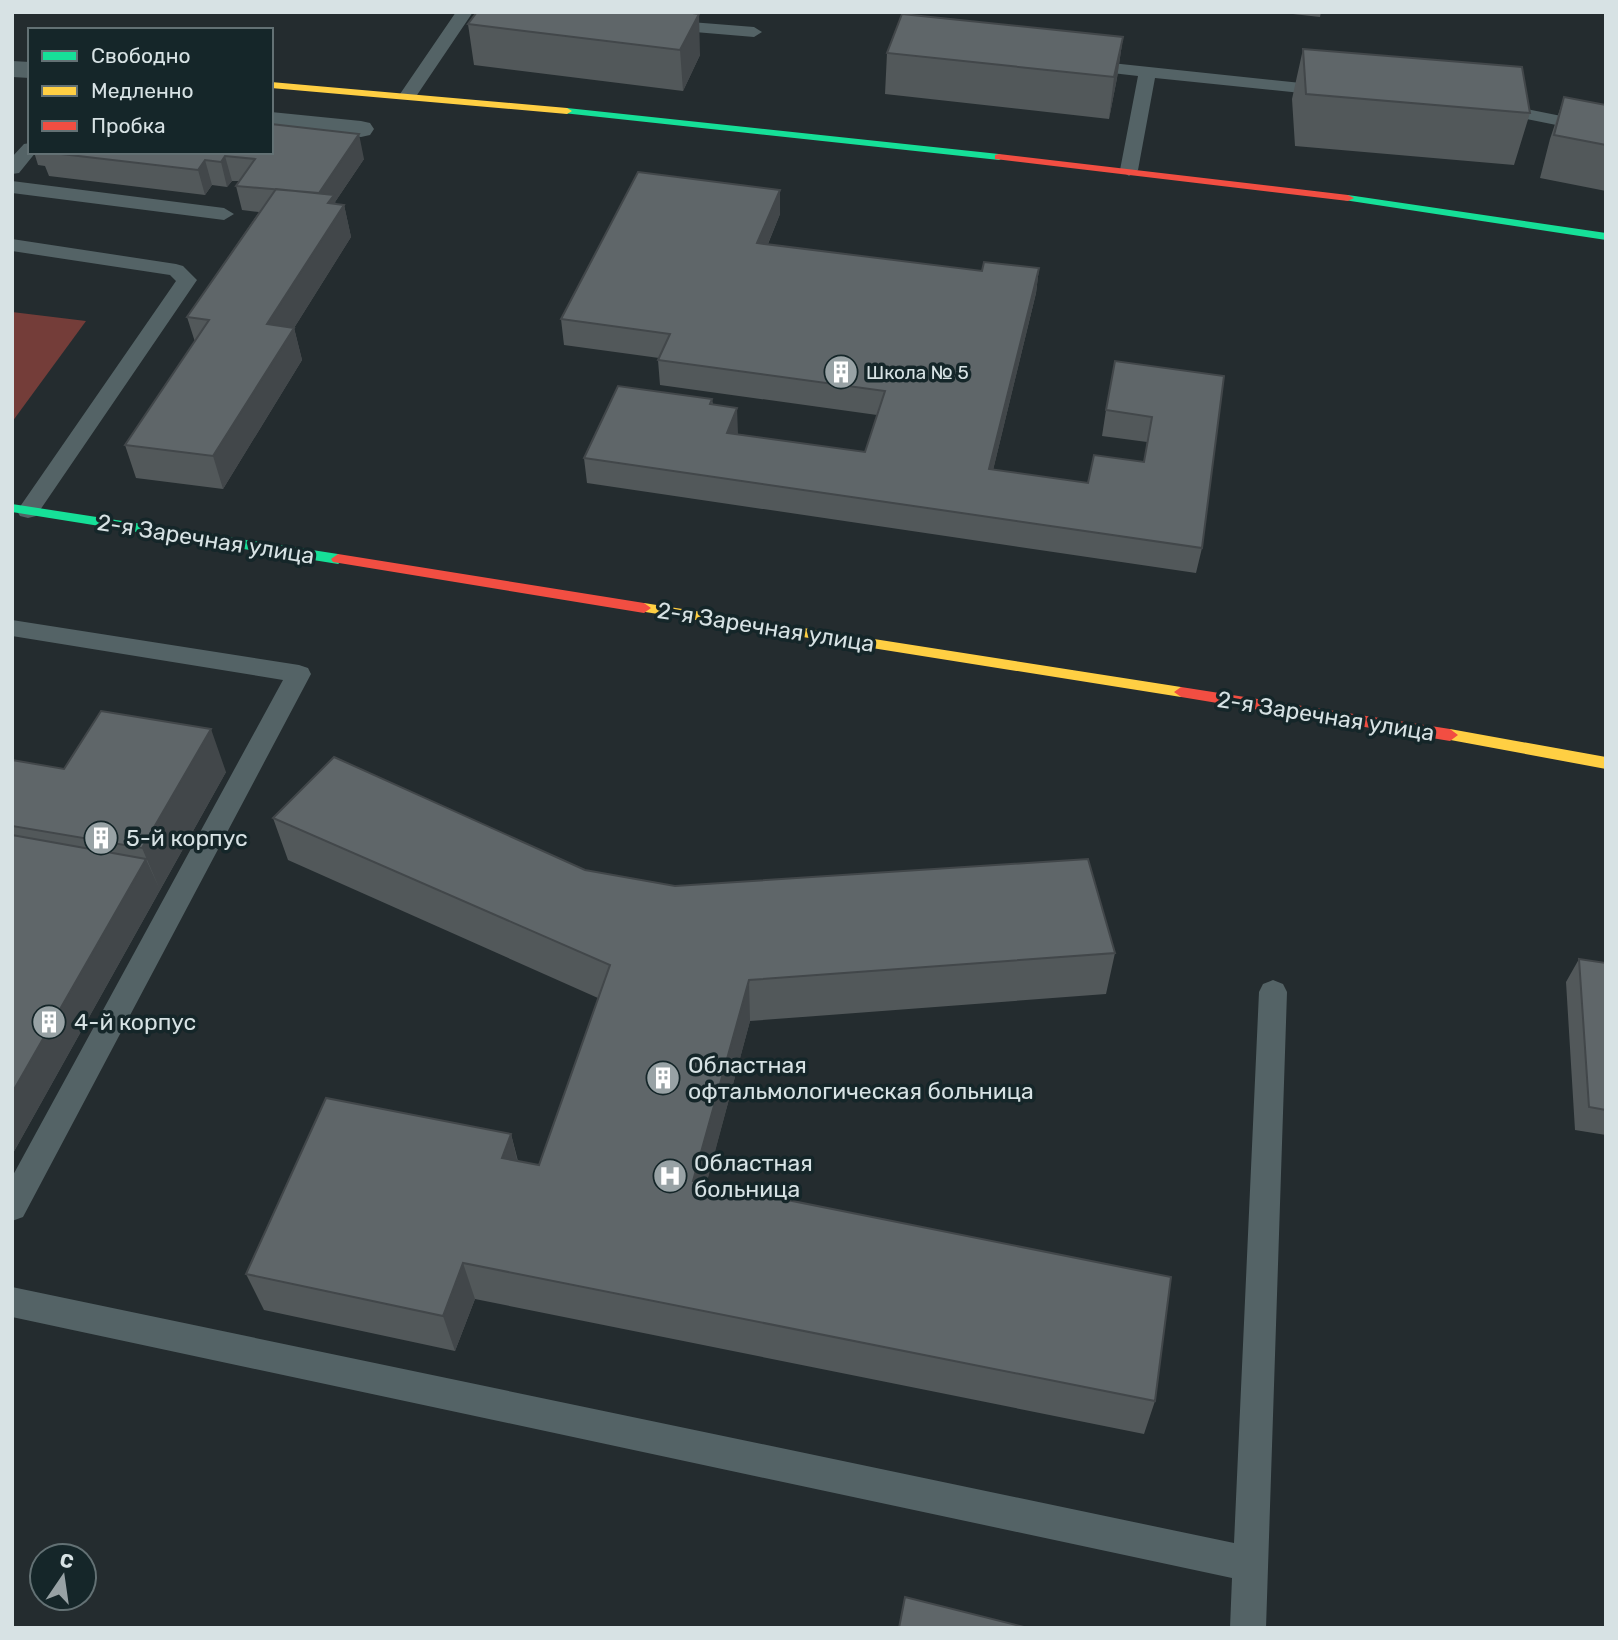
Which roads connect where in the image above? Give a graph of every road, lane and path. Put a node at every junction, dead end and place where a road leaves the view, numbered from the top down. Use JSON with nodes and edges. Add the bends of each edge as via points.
{"nodes":[{"id":1,"x":466,"y":12,"type":"edge"},
{"id":2,"x":644,"y":23,"type":"edge"},
{"id":3,"x":754,"y":32,"type":"dead end"},
{"id":4,"x":1066,"y":63,"type":"edge"},
{"id":5,"x":1147,"y":72,"type":"junction"},
{"id":6,"x":273,"y":85,"type":"edge"},
{"id":7,"x":1354,"y":93,"type":"edge"},
{"id":8,"x":409,"y":94,"type":"junction"},
{"id":9,"x":1478,"y":106,"type":"edge"},
{"id":10,"x":273,"y":120,"type":"edge"},
{"id":11,"x":361,"y":129,"type":"dead end"},
{"id":12,"x":1606,"y":130,"type":"edge"},
{"id":13,"x":28,"y":150,"type":"edge"},
{"id":14,"x":12,"y":169,"type":"edge"},
{"id":15,"x":1129,"y":170,"type":"junction"},
{"id":16,"x":12,"y":187,"type":"edge"},
{"id":17,"x":223,"y":214,"type":"dead end"},
{"id":18,"x":1606,"y":237,"type":"edge"},
{"id":19,"x":12,"y":245,"type":"edge"},
{"id":20,"x":20,"y":509,"type":"edge"},
{"id":21,"x":12,"y":628,"type":"edge"},
{"id":22,"x":1606,"y":763,"type":"edge"},
{"id":23,"x":1273,"y":992,"type":"dead end"},
{"id":24,"x":12,"y":1207,"type":"edge"},
{"id":25,"x":12,"y":1302,"type":"edge"},
{"id":26,"x":1250,"y":1563,"type":"junction"},
{"id":27,"x":1248,"y":1628,"type":"edge"}],
"edges":[{"from":1,"to":8,"type":"lane"},
{"from":2,"to":3,"type":"lane"},
{"from":4,"to":5,"type":"lane"},
{"from":5,"to":7,"type":"lane"},
{"from":5,"to":15,"type":"lane"},
{"from":6,"to":8,"type":"street"},
{"from":8,"to":15,"type":"street"},
{"from":9,"to":12,"type":"lane"},
{"from":10,"to":11,"type":"street"},
{"from":13,"to":14,"type":"lane"},
{"from":15,"to":18,"type":"street","via":[[1407,204]]},
{"from":16,"to":17,"type":"lane"},
{"from":19,"to":20,"type":"lane","via":[[176,270],[187,280]]},
{"from":20,"to":22,"type":"street","name":"2-я Заречная улица"},
{"from":21,"to":24,"type":"lane","via":[[299,674]]},
{"from":23,"to":26,"type":"lane"},
{"from":25,"to":26,"type":"lane"},
{"from":26,"to":27,"type":"lane"}]}
